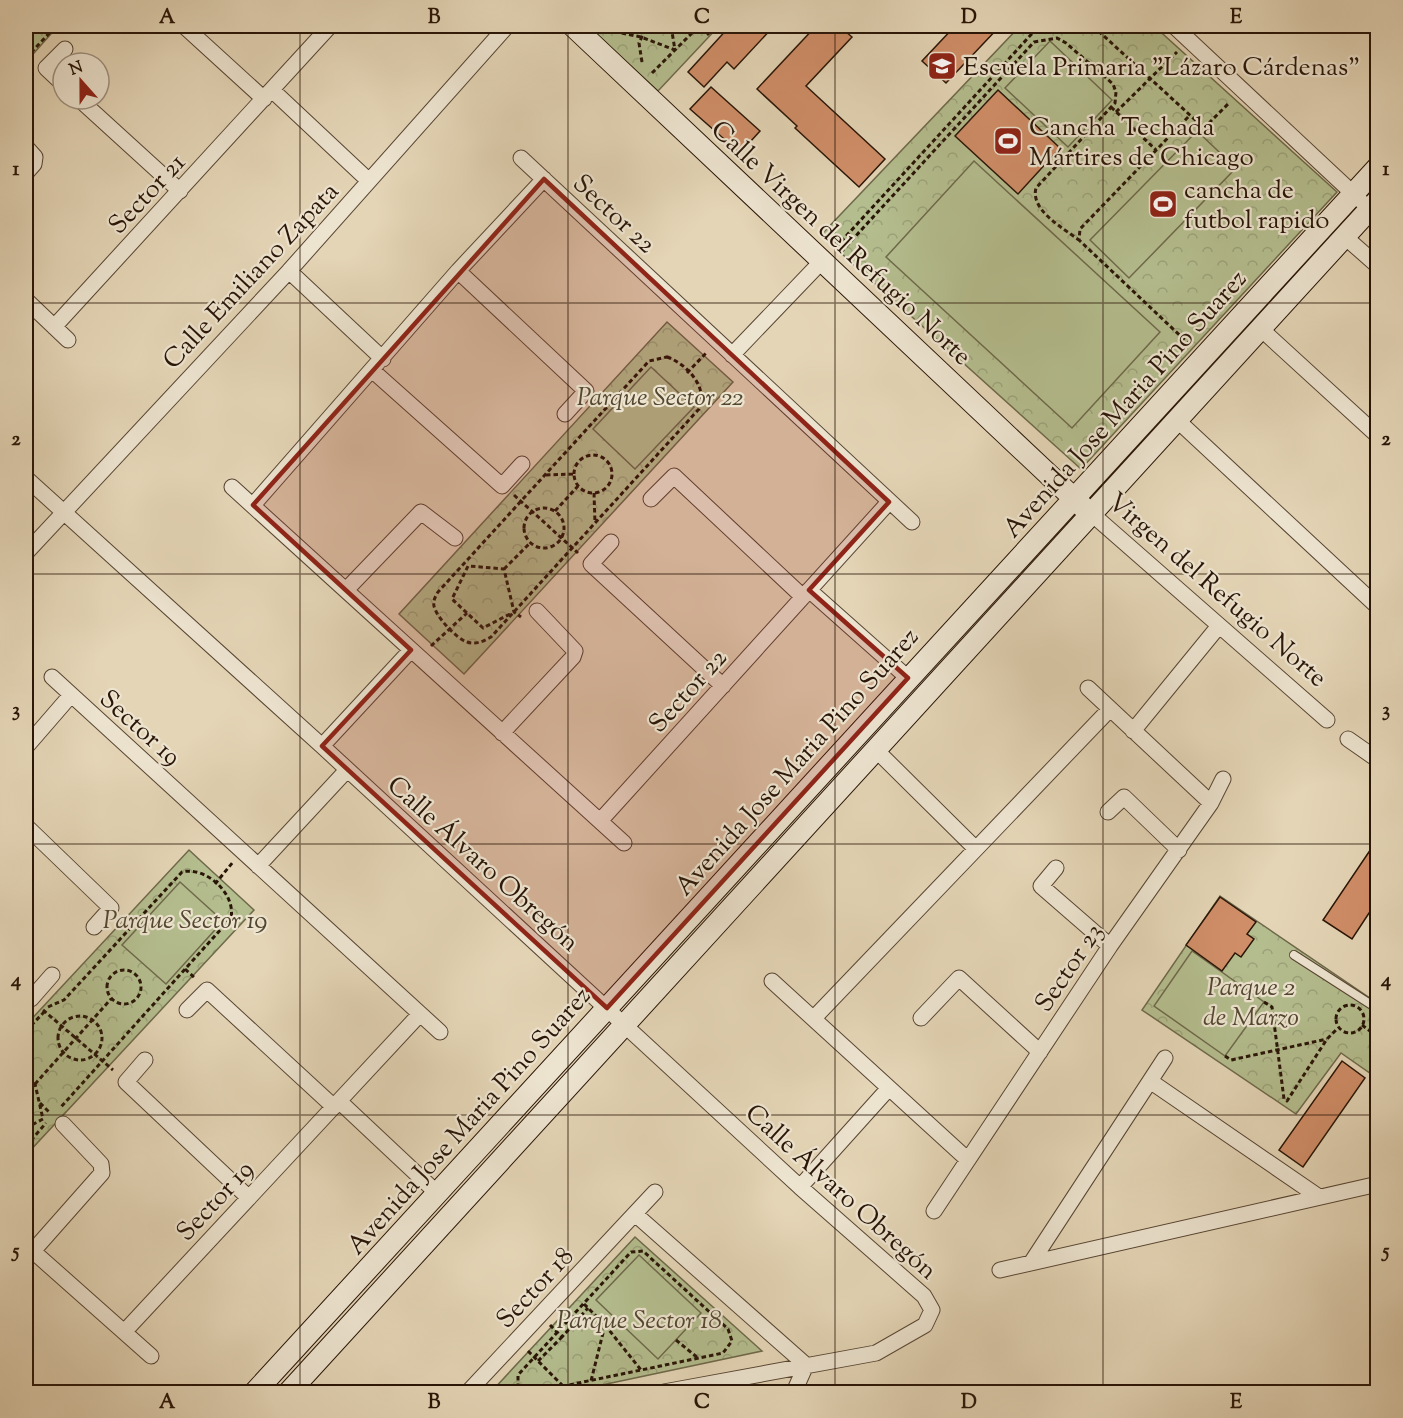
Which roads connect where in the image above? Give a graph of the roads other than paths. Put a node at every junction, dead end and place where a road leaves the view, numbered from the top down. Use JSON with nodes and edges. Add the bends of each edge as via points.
{"nodes":[{"id":1,"x":184,"y":26,"type":"edge"},
{"id":2,"x":330,"y":26,"type":"edge"},
{"id":3,"x":507,"y":26,"type":"edge"},
{"id":4,"x":573,"y":26,"type":"edge"},
{"id":5,"x":1174,"y":26,"type":"edge"},
{"id":6,"x":268,"y":95,"type":"junction"},
{"id":7,"x":93,"y":111,"type":"edge"},
{"id":8,"x":26,"y":147,"type":"edge"},
{"id":9,"x":521,"y":158,"type":"dead end"},
{"id":10,"x":1377,"y":167,"type":"edge"},
{"id":11,"x":26,"y":173,"type":"edge"},
{"id":12,"x":544,"y":179,"type":"junction"},
{"id":13,"x":369,"y":181,"type":"junction"},
{"id":14,"x":180,"y":191,"type":"junction"},
{"id":15,"x":1353,"y":193,"type":"junction"},
{"id":16,"x":1374,"y":204,"type":"edge"},
{"id":17,"x":1345,"y":237,"type":"junction"},
{"id":18,"x":825,"y":264,"type":"junction"},
{"id":19,"x":1377,"y":266,"type":"edge"},
{"id":20,"x":289,"y":271,"type":"junction"},
{"id":21,"x":458,"y":271,"type":"junction"},
{"id":22,"x":26,"y":300,"type":"edge"},
{"id":23,"x":54,"y":327,"type":"junction"},
{"id":24,"x":1261,"y":329,"type":"junction"},
{"id":25,"x":68,"y":340,"type":"dead end"},
{"id":26,"x":732,"y":355,"type":"junction"},
{"id":27,"x":378,"y":365,"type":"junction"},
{"id":28,"x":565,"y":414,"type":"dead end"},
{"id":29,"x":1177,"y":420,"type":"junction"},
{"id":30,"x":1377,"y":436,"type":"edge"},
{"id":31,"x":522,"y":464,"type":"dead end"},
{"id":32,"x":26,"y":478,"type":"edge"},
{"id":33,"x":232,"y":487,"type":"dead end"},
{"id":34,"x":1073,"y":498,"type":"junction"},
{"id":35,"x":651,"y":499,"type":"dead end"},
{"id":36,"x":889,"y":502,"type":"junction"},
{"id":37,"x":253,"y":505,"type":"junction"},
{"id":38,"x":62,"y":513,"type":"junction"},
{"id":39,"x":1092,"y":514,"type":"junction"},
{"id":40,"x":912,"y":522,"type":"dead end"},
{"id":41,"x":455,"y":538,"type":"dead end"},
{"id":42,"x":611,"y":542,"type":"dead end"},
{"id":43,"x":26,"y":553,"type":"edge"},
{"id":44,"x":346,"y":590,"type":"junction"},
{"id":45,"x":806,"y":593,"type":"junction"},
{"id":46,"x":1377,"y":607,"type":"edge"},
{"id":47,"x":537,"y":611,"type":"dead end"},
{"id":48,"x":1218,"y":627,"type":"junction"},
{"id":49,"x":415,"y":653,"type":"junction"},
{"id":50,"x":52,"y":677,"type":"dead end"},
{"id":51,"x":909,"y":678,"type":"junction"},
{"id":52,"x":723,"y":686,"type":"junction"},
{"id":53,"x":1088,"y":688,"type":"dead end"},
{"id":54,"x":71,"y":695,"type":"junction"},
{"id":55,"x":1110,"y":709,"type":"junction"},
{"id":56,"x":1327,"y":720,"type":"dead end"},
{"id":57,"x":1133,"y":731,"type":"junction"},
{"id":58,"x":502,"y":733,"type":"junction"},
{"id":59,"x":1348,"y":739,"type":"dead end"},
{"id":60,"x":322,"y":746,"type":"junction"},
{"id":61,"x":26,"y":747,"type":"edge"},
{"id":62,"x":875,"y":749,"type":"junction"},
{"id":63,"x":1377,"y":760,"type":"edge"},
{"id":64,"x":347,"y":770,"type":"junction"},
{"id":65,"x":1223,"y":779,"type":"dead end"},
{"id":66,"x":1211,"y":803,"type":"junction"},
{"id":67,"x":1108,"y":812,"type":"dead end"},
{"id":68,"x":600,"y":822,"type":"junction"},
{"id":69,"x":26,"y":826,"type":"edge"},
{"id":70,"x":624,"y":843,"type":"dead end"},
{"id":71,"x":975,"y":848,"type":"junction"},
{"id":72,"x":1179,"y":850,"type":"junction"},
{"id":73,"x":258,"y":866,"type":"junction"},
{"id":74,"x":1056,"y":868,"type":"dead end"},
{"id":75,"x":94,"y":927,"type":"dead end"},
{"id":76,"x":1110,"y":946,"type":"junction"},
{"id":77,"x":1294,"y":955,"type":"dead end"},
{"id":78,"x":52,"y":975,"type":"dead end"},
{"id":79,"x":772,"y":981,"type":"dead end"},
{"id":80,"x":28,"y":997,"type":"edge"},
{"id":81,"x":607,"y":1008,"type":"junction"},
{"id":82,"x":1377,"y":1009,"type":"edge"},
{"id":83,"x":187,"y":1010,"type":"dead end"},
{"id":84,"x":420,"y":1014,"type":"junction"},
{"id":85,"x":814,"y":1018,"type":"junction"},
{"id":86,"x":921,"y":1018,"type":"dead end"},
{"id":87,"x":625,"y":1025,"type":"junction"},
{"id":88,"x":440,"y":1032,"type":"dead end"},
{"id":89,"x":1040,"y":1052,"type":"junction"},
{"id":90,"x":1165,"y":1058,"type":"dead end"},
{"id":91,"x":145,"y":1060,"type":"dead end"},
{"id":92,"x":1150,"y":1081,"type":"junction"},
{"id":93,"x":889,"y":1088,"type":"junction"},
{"id":94,"x":336,"y":1104,"type":"junction"},
{"id":95,"x":63,"y":1124,"type":"dead end"},
{"id":96,"x":968,"y":1160,"type":"junction"},
{"id":97,"x":1377,"y":1184,"type":"edge"},
{"id":98,"x":800,"y":1187,"type":"junction"},
{"id":99,"x":656,"y":1192,"type":"dead end"},
{"id":100,"x":437,"y":1193,"type":"junction"},
{"id":101,"x":1319,"y":1197,"type":"junction"},
{"id":102,"x":249,"y":1198,"type":"junction"},
{"id":103,"x":934,"y":1211,"type":"dead end"},
{"id":104,"x":635,"y":1214,"type":"junction"},
{"id":105,"x":29,"y":1248,"type":"edge"},
{"id":106,"x":1031,"y":1263,"type":"junction"},
{"id":107,"x":1000,"y":1270,"type":"dead end"},
{"id":108,"x":125,"y":1331,"type":"junction"},
{"id":109,"x":151,"y":1356,"type":"dead end"},
{"id":110,"x":288,"y":1356,"type":"junction"},
{"id":111,"x":806,"y":1365,"type":"junction"},
{"id":112,"x":306,"y":1374,"type":"junction"},
{"id":113,"x":255,"y":1392,"type":"edge"},
{"id":114,"x":289,"y":1392,"type":"edge"},
{"id":115,"x":468,"y":1392,"type":"edge"},
{"id":116,"x":664,"y":1392,"type":"edge"},
{"id":117,"x":794,"y":1392,"type":"edge"}],
"edges":[{"from":1,"to":6,"type":"street"},
{"from":2,"to":6,"type":"street","name":"Sector 21"},
{"from":3,"to":13,"type":"street","name":"Calle Emiliano Zapata"},
{"from":4,"to":18,"type":"street","name":"Calle Virgen del Refugio Norte"},
{"from":5,"to":15,"type":"street"},
{"from":6,"to":13,"type":"street"},
{"from":6,"to":14,"type":"street","name":"Sector 21"},
{"from":7,"to":14,"type":"street"},
{"from":8,"to":11,"type":"street","via":[[35,157]]},
{"from":9,"to":12,"type":"street","name":"Sector 22"},
{"from":10,"to":15,"type":"street","name":"Avenida Jose Maria Pino Suarez"},
{"from":12,"to":21,"type":"street","name":"Sector 22"},
{"from":12,"to":26,"type":"street","name":"Sector 22"},
{"from":13,"to":20,"type":"street","name":"Calle Emiliano Zapata"},
{"from":14,"to":23,"type":"street","name":"Sector 21"},
{"from":15,"to":16,"type":"street"},
{"from":15,"to":34,"type":"street","name":"Avenida Jose Maria Pino Suarez"},
{"from":16,"to":17,"type":"street","name":"Avenida Jose Maria Pino Suarez"},
{"from":17,"to":19,"type":"street"},
{"from":17,"to":24,"type":"street","name":"Avenida Jose Maria Pino Suarez"},
{"from":18,"to":26,"type":"street"},
{"from":18,"to":34,"type":"street","name":"Calle Virgen del Refugio Norte"},
{"from":20,"to":27,"type":"street"},
{"from":20,"to":38,"type":"street","name":"Calle Emiliano Zapata"},
{"from":21,"to":27,"type":"street","name":"Sector 22"},
{"from":21,"to":28,"type":"street","via":[[586,391]]},
{"from":22,"to":23,"type":"street"},
{"from":23,"to":25,"type":"street"},
{"from":24,"to":29,"type":"street","name":"Avenida Jose Maria Pino Suarez"},
{"from":24,"to":30,"type":"street"},
{"from":26,"to":36,"type":"street","name":"Sector 22"},
{"from":27,"to":31,"type":"street","via":[[502,486]]},
{"from":27,"to":37,"type":"street","name":"Sector 22"},
{"from":29,"to":39,"type":"street","name":"Avenida Jose Maria Pino Suarez"},
{"from":29,"to":46,"type":"street"},
{"from":32,"to":38,"type":"street","name":"Calle Álvaro Obregón"},
{"from":33,"to":37,"type":"street"},
{"from":34,"to":39,"type":"street","name":"Virgen del Refugio Norte"},
{"from":34,"to":51,"type":"street","name":"Avenida Jose Maria Pino Suarez"},
{"from":35,"to":45,"type":"street","via":[[674,476]]},
{"from":36,"to":40,"type":"street","name":"Sector 22"},
{"from":36,"to":45,"type":"street","name":"Sector 22"},
{"from":37,"to":44,"type":"street"},
{"from":38,"to":43,"type":"street","name":"Calle Emiliano Zapata"},
{"from":38,"to":60,"type":"street","name":"Calle Álvaro Obregón"},
{"from":39,"to":48,"type":"street","name":"Virgen del Refugio Norte"},
{"from":39,"to":62,"type":"street","name":"Avenida Jose Maria Pino Suarez"},
{"from":41,"to":44,"type":"street","via":[[422,512]]},
{"from":42,"to":52,"type":"street","via":[[591,564]]},
{"from":44,"to":49,"type":"street"},
{"from":45,"to":51,"type":"street"},
{"from":45,"to":52,"type":"street","name":"Sector 22"},
{"from":47,"to":58,"type":"street","via":[[575,651]]},
{"from":48,"to":56,"type":"street","name":"Virgen del Refugio Norte"},
{"from":48,"to":57,"type":"street"},
{"from":49,"to":58,"type":"street"},
{"from":49,"to":60,"type":"street"},
{"from":50,"to":54,"type":"street","name":"Sector 19"},
{"from":51,"to":81,"type":"street","name":"Avenida Jose Maria Pino Suarez"},
{"from":52,"to":68,"type":"street","name":"Sector 22"},
{"from":53,"to":55,"type":"street"},
{"from":54,"to":61,"type":"street","name":"Sector 19"},
{"from":54,"to":73,"type":"street","name":"Sector 19"},
{"from":55,"to":57,"type":"street"},
{"from":55,"to":71,"type":"street"},
{"from":57,"to":66,"type":"street"},
{"from":58,"to":68,"type":"street"},
{"from":59,"to":63,"type":"street"},
{"from":60,"to":64,"type":"street","name":"Calle Álvaro Obregón"},
{"from":62,"to":71,"type":"street"},
{"from":62,"to":87,"type":"street","name":"Avenida Jose Maria Pino Suarez"},
{"from":64,"to":73,"type":"street"},
{"from":64,"to":81,"type":"street","name":"Calle Álvaro Obregón"},
{"from":65,"to":66,"type":"street","name":"Sector 23"},
{"from":66,"to":72,"type":"street","name":"Sector 23"},
{"from":67,"to":72,"type":"street","via":[[1124,796]]},
{"from":68,"to":70,"type":"street"},
{"from":69,"to":75,"type":"street","via":[[111,908]]},
{"from":71,"to":85,"type":"street"},
{"from":72,"to":76,"type":"street","name":"Sector 23"},
{"from":73,"to":84,"type":"street","name":"Sector 19"},
{"from":74,"to":76,"type":"street","via":[[1041,885]]},
{"from":76,"to":89,"type":"street","name":"Sector 23"},
{"from":77,"to":82,"type":"lane"},
{"from":78,"to":80,"type":"street"},
{"from":79,"to":85,"type":"street"},
{"from":81,"to":87,"type":"street","name":"Calle Álvaro Obregón"},
{"from":81,"to":100,"type":"street","name":"Avenida Jose Maria Pino Suarez"},
{"from":83,"to":94,"type":"street","via":[[207,990]]},
{"from":84,"to":88,"type":"street","name":"Sector 19"},
{"from":84,"to":94,"type":"street","name":"Sector 19"},
{"from":85,"to":93,"type":"street"},
{"from":86,"to":89,"type":"street","via":[[959,978]]},
{"from":87,"to":98,"type":"street","name":"Calle Álvaro Obregón"},
{"from":87,"to":112,"type":"street","name":"Avenida Jose Maria Pino Suarez"},
{"from":89,"to":96,"type":"street","name":"Sector 23"},
{"from":90,"to":92,"type":"street"},
{"from":91,"to":102,"type":"street","via":[[126,1082]]},
{"from":92,"to":101,"type":"street"},
{"from":92,"to":106,"type":"street"},
{"from":93,"to":96,"type":"street"},
{"from":93,"to":98,"type":"street"},
{"from":94,"to":100,"type":"street"},
{"from":94,"to":102,"type":"street","name":"Sector 19"},
{"from":95,"to":105,"type":"street","via":[[101,1164],[102,1173]]},
{"from":96,"to":103,"type":"street","name":"Sector 23"},
{"from":97,"to":101,"type":"street"},
{"from":98,"to":111,"type":"street","name":"Calle Álvaro Obregón","via":[[924,1296],[932,1310],[925,1325],[876,1353]]},
{"from":99,"to":104,"type":"street","name":"Sector 18"},
{"from":100,"to":110,"type":"street","name":"Avenida Jose Maria Pino Suarez"},
{"from":101,"to":106,"type":"street"},
{"from":102,"to":108,"type":"street","name":"Sector 19"},
{"from":104,"to":111,"type":"street"},
{"from":104,"to":115,"type":"street","name":"Sector 18"},
{"from":105,"to":108,"type":"street"},
{"from":106,"to":107,"type":"street"},
{"from":108,"to":109,"type":"street"},
{"from":110,"to":112,"type":"street"},
{"from":110,"to":113,"type":"street","name":"Avenida Jose Maria Pino Suarez"},
{"from":111,"to":116,"type":"street"},
{"from":111,"to":117,"type":"street"},
{"from":112,"to":114,"type":"street","name":"Avenida Jose Maria Pino Suarez"}]}
